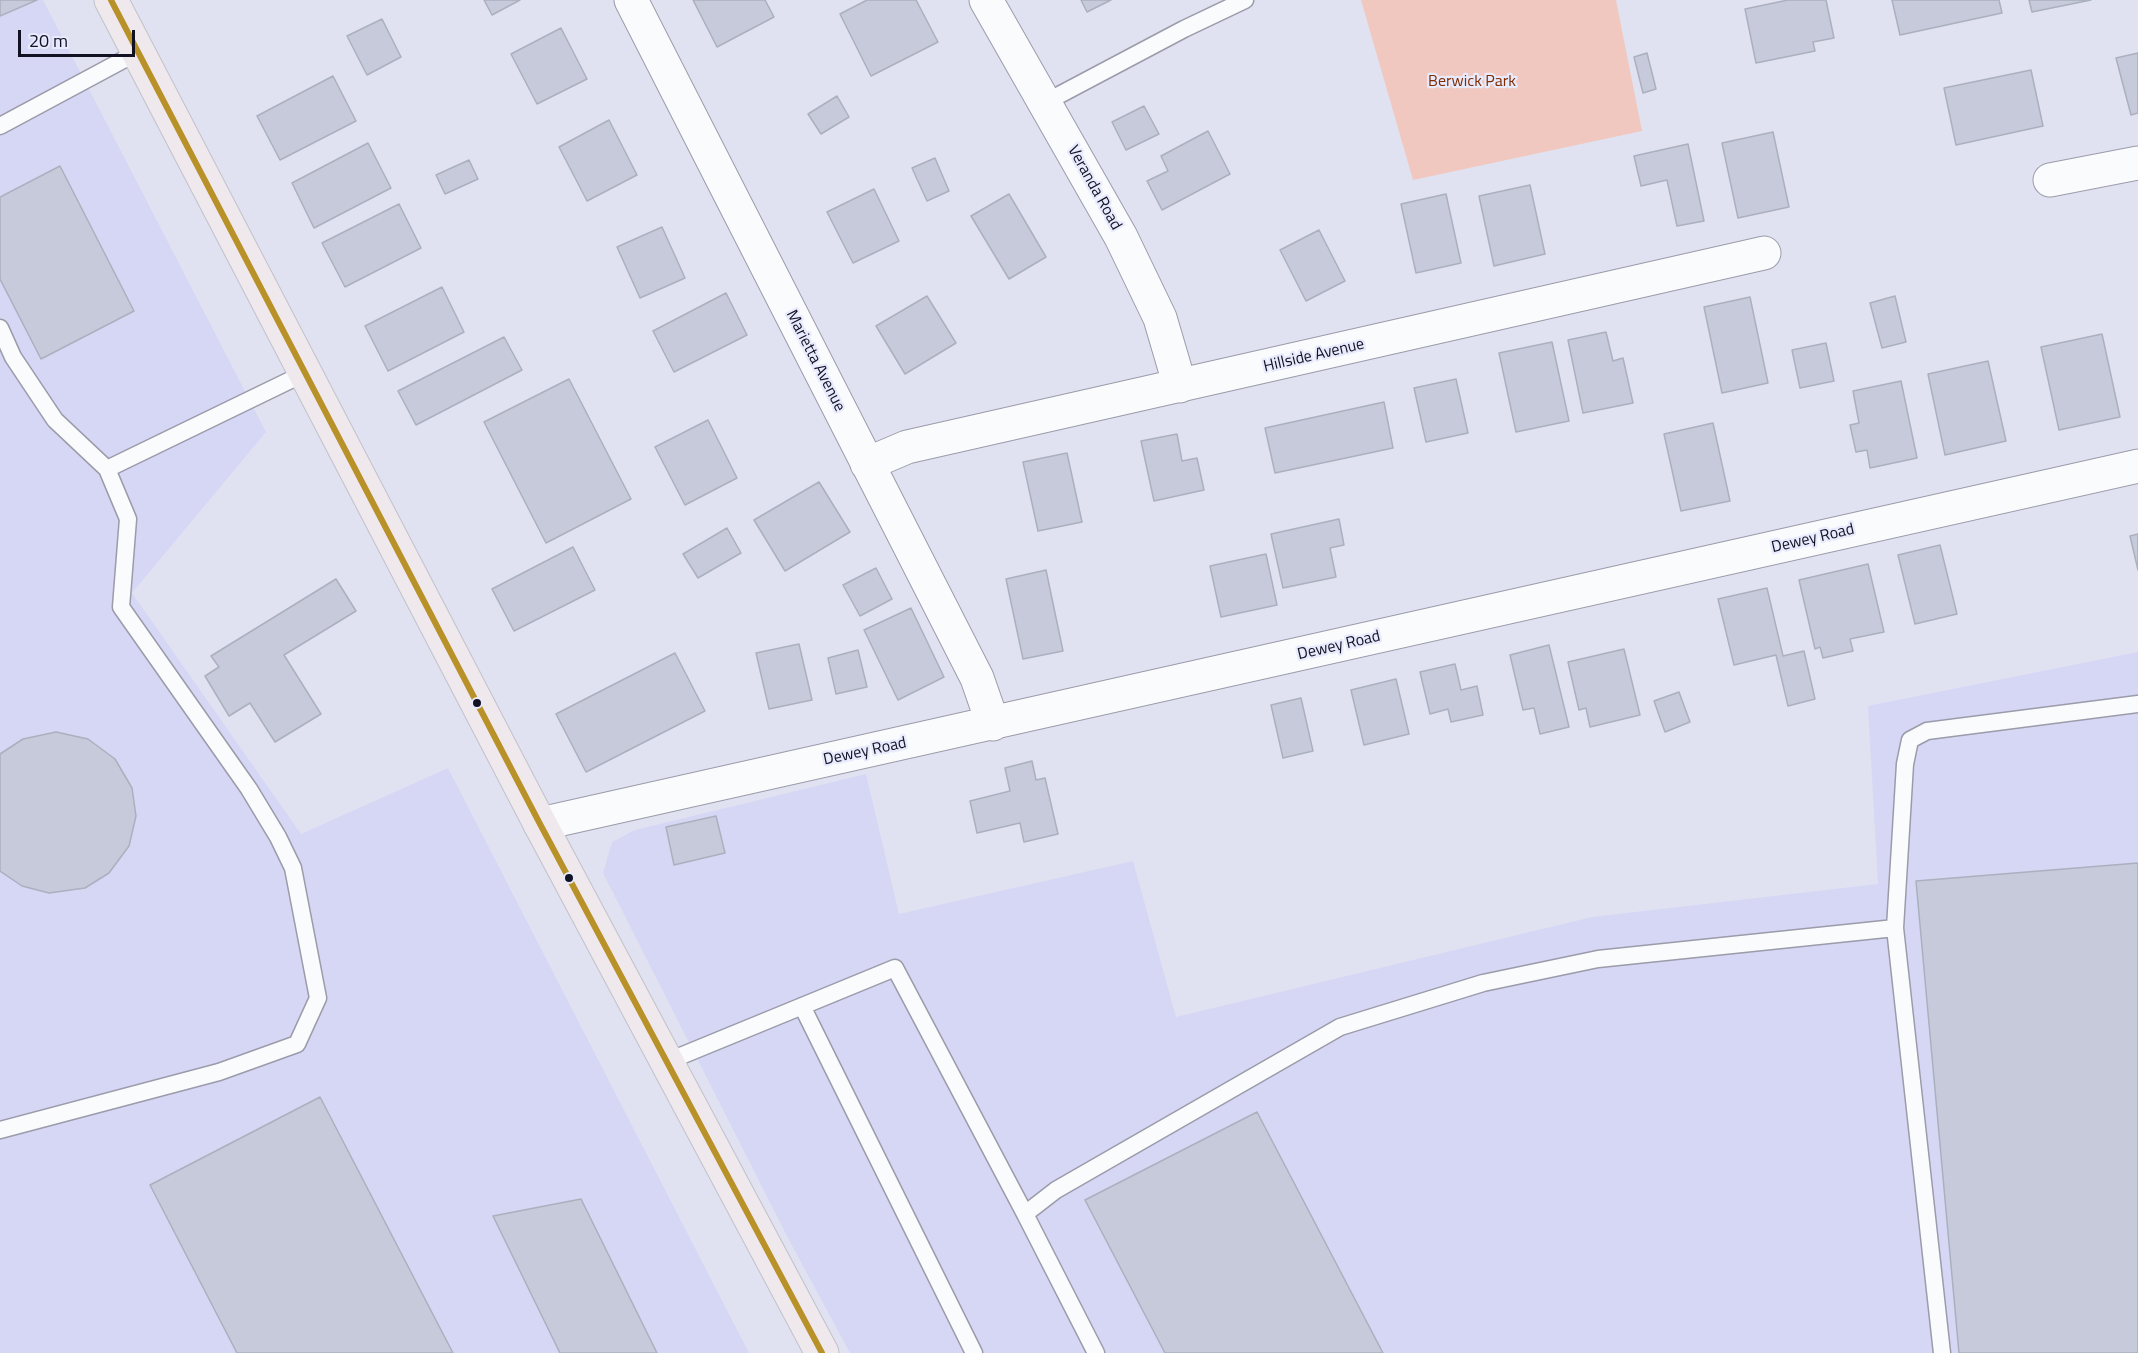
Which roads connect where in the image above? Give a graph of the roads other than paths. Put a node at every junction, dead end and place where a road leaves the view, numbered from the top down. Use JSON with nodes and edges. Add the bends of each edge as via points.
{"nodes":[{"id":1,"x":111,"y":0,"type":"edge"},
{"id":2,"x":631,"y":0,"type":"edge"},
{"id":3,"x":986,"y":0,"type":"edge"},
{"id":4,"x":1245,"y":0,"type":"edge"},
{"id":5,"x":138,"y":52,"type":"junction"},
{"id":6,"x":1046,"y":102,"type":"junction"},
{"id":7,"x":0,"y":126,"type":"edge"},
{"id":8,"x":2138,"y":163,"type":"edge"},
{"id":9,"x":2050,"y":180,"type":"dead end"},
{"id":10,"x":1764,"y":254,"type":"dead end"},
{"id":11,"x":0,"y":328,"type":"edge"},
{"id":12,"x":304,"y":373,"type":"junction"},
{"id":13,"x":1180,"y":386,"type":"junction"},
{"id":14,"x":867,"y":464,"type":"junction"},
{"id":15,"x":2138,"y":466,"type":"edge"},
{"id":16,"x":107,"y":469,"type":"junction"},
{"id":17,"x":2138,"y":704,"type":"edge"},
{"id":18,"x":993,"y":724,"type":"junction"},
{"id":19,"x":540,"y":824,"type":"junction"},
{"id":20,"x":1895,"y":928,"type":"junction"},
{"id":21,"x":802,"y":1006,"type":"junction"},
{"id":22,"x":666,"y":1062,"type":"junction"},
{"id":23,"x":0,"y":1130,"type":"edge"},
{"id":24,"x":1025,"y":1214,"type":"junction"},
{"id":25,"x":822,"y":1353,"type":"edge"},
{"id":26,"x":974,"y":1353,"type":"edge"},
{"id":27,"x":1096,"y":1353,"type":"edge"},
{"id":28,"x":1942,"y":1353,"type":"edge"}],
"edges":[{"from":1,"to":5,"type":"main road"},
{"from":2,"to":14,"type":"street","name":"Marietta Avenue"},
{"from":3,"to":6,"type":"street","name":"Veranda Road"},
{"from":4,"to":6,"type":"lane"},
{"from":5,"to":7,"type":"lane"},
{"from":5,"to":12,"type":"main road"},
{"from":6,"to":13,"type":"street","name":"Veranda Road","via":[[1152,299]]},
{"from":8,"to":9,"type":"street"},
{"from":10,"to":13,"type":"street","name":"Hillside Avenue"},
{"from":11,"to":16,"type":"lane","via":[[13,357],[55,420]]},
{"from":12,"to":16,"type":"lane"},
{"from":12,"to":19,"type":"main road"},
{"from":13,"to":14,"type":"street","name":"Hillside Avenue","via":[[907,447]]},
{"from":14,"to":18,"type":"street","name":"Marietta Avenue","via":[[977,678]]},
{"from":15,"to":18,"type":"street","name":"Dewey Road"},
{"from":16,"to":23,"type":"lane","via":[[128,519],[121,607],[249,789],[278,837],[293,868],[318,998],[297,1044],[219,1072]]},
{"from":17,"to":20,"type":"lane","via":[[1927,731],[1910,740],[1905,764]]},
{"from":18,"to":19,"type":"street","name":"Dewey Road"},
{"from":19,"to":22,"type":"main road"},
{"from":20,"to":24,"type":"lane","via":[[1598,959],[1483,983],[1341,1027],[1056,1190]]},
{"from":20,"to":28,"type":"lane"},
{"from":21,"to":22,"type":"lane"},
{"from":21,"to":24,"type":"lane","via":[[895,968]]},
{"from":21,"to":26,"type":"lane"},
{"from":22,"to":25,"type":"main road"},
{"from":24,"to":27,"type":"lane"}]}
